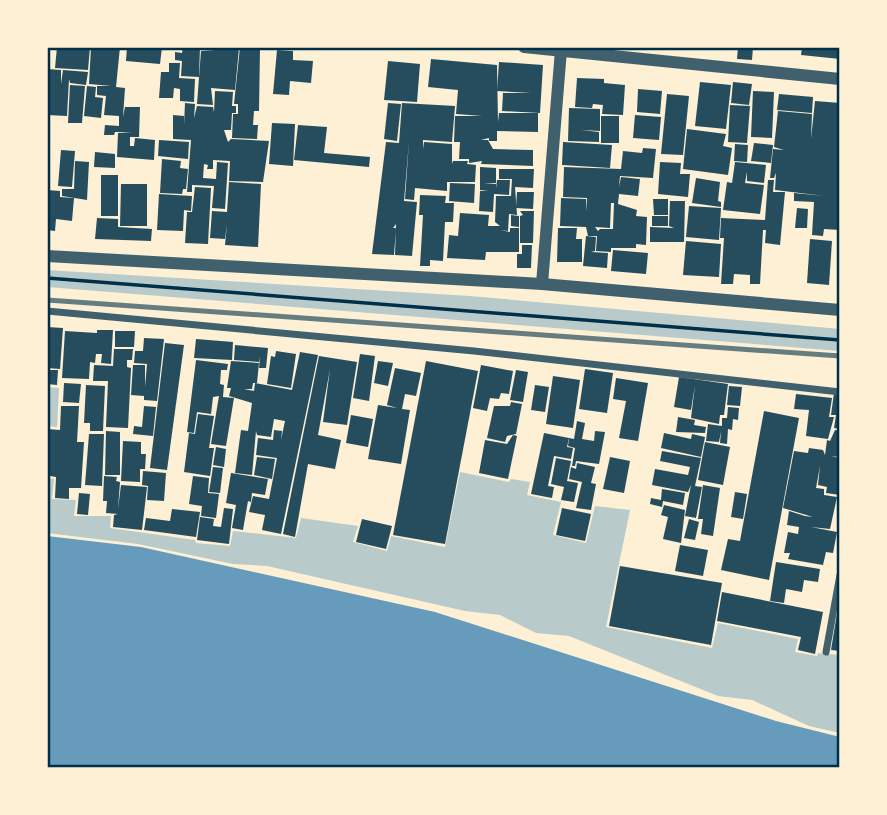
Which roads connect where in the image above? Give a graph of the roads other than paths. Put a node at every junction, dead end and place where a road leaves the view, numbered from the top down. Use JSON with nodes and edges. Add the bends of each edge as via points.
{"nodes":[{"id":1,"x":524,"y":47,"type":"edge"},
{"id":2,"x":561,"y":50,"type":"junction"},
{"id":3,"x":840,"y":79,"type":"edge"},
{"id":4,"x":47,"y":256,"type":"edge"},
{"id":5,"x":542,"y":284,"type":"junction"},
{"id":6,"x":840,"y":310,"type":"edge"},
{"id":7,"x":47,"y":312,"type":"edge"},
{"id":8,"x":840,"y":392,"type":"edge"},
{"id":9,"x":840,"y":575,"type":"edge"},
{"id":10,"x":827,"y":652,"type":"dead end"}],
"edges":[{"from":1,"to":2,"type":"street"},
{"from":2,"to":3,"type":"street"},
{"from":2,"to":5,"type":"street"},
{"from":4,"to":5,"type":"street"},
{"from":5,"to":6,"type":"street"},
{"from":7,"to":8,"type":"street","via":[[474,351]]},
{"from":9,"to":10,"type":"street"}]}
